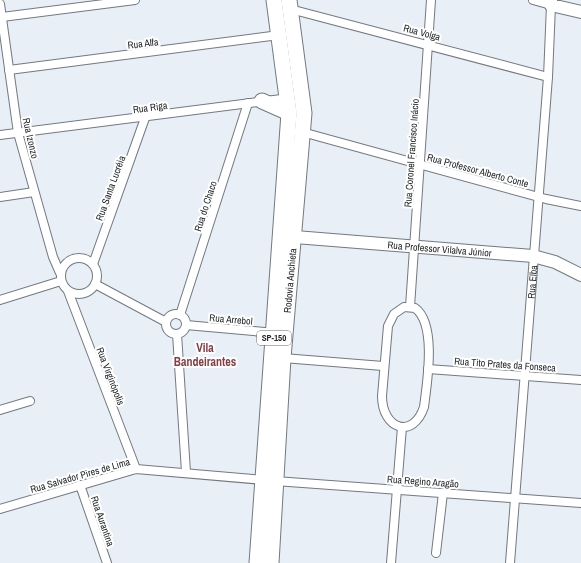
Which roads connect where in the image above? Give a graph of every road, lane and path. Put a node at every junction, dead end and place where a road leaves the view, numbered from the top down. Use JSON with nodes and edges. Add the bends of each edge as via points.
{"nodes":[{"id":1,"x":135,"y":0,"type":"edge"},
{"id":2,"x":274,"y":0,"type":"edge"},
{"id":3,"x":431,"y":0,"type":"edge"},
{"id":4,"x":533,"y":0,"type":"edge"},
{"id":5,"x":551,"y":2,"type":"edge"},
{"id":6,"x":0,"y":4,"type":"edge"},
{"id":7,"x":289,"y":4,"type":"edge"},
{"id":8,"x":581,"y":12,"type":"edge"},
{"id":9,"x":2,"y":17,"type":"junction"},
{"id":10,"x":279,"y":35,"type":"junction"},
{"id":11,"x":3,"y":44,"type":"edge"},
{"id":12,"x":428,"y":44,"type":"junction"},
{"id":13,"x":9,"y":70,"type":"junction"},
{"id":14,"x":548,"y":77,"type":"junction"},
{"id":15,"x":303,"y":96,"type":"junction"},
{"id":16,"x":288,"y":98,"type":"junction"},
{"id":17,"x":255,"y":102,"type":"junction"},
{"id":18,"x":289,"y":113,"type":"junction"},
{"id":19,"x":145,"y":118,"type":"junction"},
{"id":20,"x":302,"y":132,"type":"junction"},
{"id":21,"x":18,"y":133,"type":"junction"},
{"id":22,"x":0,"y":135,"type":"edge"},
{"id":23,"x":420,"y":165,"type":"junction"},
{"id":24,"x":34,"y":192,"type":"junction"},
{"id":25,"x":537,"y":196,"type":"junction"},
{"id":26,"x":0,"y":197,"type":"edge"},
{"id":27,"x":581,"y":206,"type":"edge"},
{"id":28,"x":294,"y":237,"type":"junction"},
{"id":29,"x":414,"y":247,"type":"junction"},
{"id":30,"x":533,"y":256,"type":"junction"},
{"id":31,"x":93,"y":264,"type":"junction"},
{"id":32,"x":581,"y":275,"type":"edge"},
{"id":33,"x":61,"y":277,"type":"junction"},
{"id":34,"x":95,"y":284,"type":"junction"},
{"id":35,"x":68,"y":291,"type":"junction"},
{"id":36,"x":0,"y":300,"type":"edge"},
{"id":37,"x":410,"y":307,"type":"junction"},
{"id":38,"x":180,"y":315,"type":"junction"},
{"id":39,"x":166,"y":322,"type":"junction"},
{"id":40,"x":186,"y":325,"type":"junction"},
{"id":41,"x":274,"y":333,"type":"junction"},
{"id":42,"x":177,"y":334,"type":"junction"},
{"id":43,"x":283,"y":358,"type":"junction"},
{"id":44,"x":383,"y":366,"type":"junction"},
{"id":45,"x":428,"y":369,"type":"junction"},
{"id":46,"x":524,"y":375,"type":"junction"},
{"id":47,"x":581,"y":380,"type":"edge"},
{"id":48,"x":30,"y":401,"type":"dead end"},
{"id":49,"x":0,"y":410,"type":"edge"},
{"id":50,"x":402,"y":426,"type":"junction"},
{"id":51,"x":136,"y":469,"type":"junction"},
{"id":52,"x":186,"y":472,"type":"junction"},
{"id":53,"x":269,"y":481,"type":"junction"},
{"id":54,"x":80,"y":485,"type":"junction"},
{"id":55,"x":397,"y":489,"type":"junction"},
{"id":56,"x":443,"y":493,"type":"junction"},
{"id":57,"x":514,"y":498,"type":"junction"},
{"id":58,"x":581,"y":503,"type":"edge"},
{"id":59,"x":0,"y":509,"type":"edge"},
{"id":60,"x":436,"y":553,"type":"dead end"},
{"id":61,"x":107,"y":563,"type":"edge"},
{"id":62,"x":257,"y":563,"type":"edge"},
{"id":63,"x":271,"y":563,"type":"edge"},
{"id":64,"x":391,"y":563,"type":"edge"},
{"id":65,"x":510,"y":563,"type":"edge"}],
"edges":[{"from":1,"to":9,"type":"street"},
{"from":2,"to":10,"type":"highway","name":"Rodovia Anchieta","number":"SP-150"},
{"from":3,"to":12,"type":"street","name":"Rua Coronel Francisco Inácio"},
{"from":4,"to":5,"type":"street"},
{"from":5,"to":8,"type":"street"},
{"from":5,"to":14,"type":"street","name":"Rua Elba"},
{"from":6,"to":9,"type":"street","name":"Rua Izonzo"},
{"from":7,"to":12,"type":"street","name":"Rua Volga"},
{"from":7,"to":15,"type":"highway","name":"Rodovia Anchieta","number":"SP-150"},
{"from":9,"to":11,"type":"street","name":"Rua Izonzo"},
{"from":10,"to":13,"type":"street","name":"Rua Alfa"},
{"from":10,"to":16,"type":"highway","name":"Rodovia Anchieta","number":"SP-150"},
{"from":11,"to":13,"type":"street","name":"Rua Izonzo"},
{"from":12,"to":14,"type":"street","name":"Rua Volga"},
{"from":12,"to":23,"type":"street","name":"Rua Coronel Francisco Inácio"},
{"from":13,"to":21,"type":"street","name":"Rua Izonzo"},
{"from":14,"to":25,"type":"street","name":"Rua Elba"},
{"from":15,"to":16,"type":"street","name":"Rua Riga"},
{"from":15,"to":20,"type":"highway","name":"Rodovia Anchieta","number":"SP-150"},
{"from":16,"to":17,"type":"street","name":"Rua Riga"},
{"from":16,"to":18,"type":"highway","name":"Rodovia Anchieta","number":"SP-150"},
{"from":17,"to":18,"type":"highway"},
{"from":17,"to":19,"type":"street","name":"Rua Riga"},
{"from":17,"to":38,"type":"street","name":"Rua do Chaco"},
{"from":18,"to":41,"type":"highway","name":"Rodovia Anchieta","number":"SP-150"},
{"from":19,"to":21,"type":"street","name":"Rua Riga"},
{"from":19,"to":31,"type":"street","name":"Rua Santa Lucréia"},
{"from":20,"to":23,"type":"street","name":"Rua Professor Alberto Conte"},
{"from":20,"to":28,"type":"highway","name":"Rodovia Anchieta","number":"SP-150"},
{"from":21,"to":22,"type":"street","name":"Rua Riga"},
{"from":21,"to":24,"type":"street","name":"Rua Izonzo"},
{"from":23,"to":25,"type":"street","name":"Rua Professor Alberto Conte"},
{"from":23,"to":29,"type":"street","name":"Rua Coronel Francisco Inácio"},
{"from":24,"to":26,"type":"street"},
{"from":24,"to":33,"type":"street","name":"Rua Izonzo"},
{"from":25,"to":27,"type":"street","name":"Rua Professor Alberto Conte"},
{"from":25,"to":30,"type":"street","name":"Rua Elba"},
{"from":28,"to":29,"type":"street","name":"Rua Professor Vilalva Júnior"},
{"from":28,"to":43,"type":"highway","name":"Rodovia Anchieta","number":"SP-150"},
{"from":29,"to":30,"type":"street","name":"Rua Professor Vilalva Júnior"},
{"from":29,"to":37,"type":"street","name":"Rua Coronel Francisco Inácio"},
{"from":30,"to":32,"type":"street","name":"Rua Professor Vilalva Júnior","via":[[555,262]]},
{"from":30,"to":46,"type":"street","name":"Rua Elba"},
{"from":31,"to":33,"type":"street","via":[[74,258],[67,262]]},
{"from":31,"to":34,"type":"street","via":[[97,274]]},
{"from":33,"to":35,"type":"street"},
{"from":33,"to":36,"type":"street"},
{"from":34,"to":35,"type":"street","via":[[86,293]]},
{"from":34,"to":39,"type":"street"},
{"from":35,"to":51,"type":"street","name":"Rua Virginópolis"},
{"from":37,"to":44,"type":"street","via":[[398,310],[390,319]]},
{"from":37,"to":45,"type":"street","via":[[418,310],[424,320],[428,343]]},
{"from":38,"to":39,"type":"street","via":[[173,314]]},
{"from":38,"to":40,"type":"street"},
{"from":39,"to":42,"type":"street","via":[[169,330]]},
{"from":40,"to":41,"type":"street","name":"Rua Arrebol"},
{"from":40,"to":42,"type":"street","via":[[183,331]]},
{"from":41,"to":53,"type":"highway","name":"Rodovia Anchieta","number":"SP-150"},
{"from":42,"to":52,"type":"street"},
{"from":43,"to":44,"type":"street"},
{"from":43,"to":53,"type":"highway","name":"Rodovia Anchieta","number":"SP-150"},
{"from":44,"to":50,"type":"street","via":[[384,413],[392,423]]},
{"from":45,"to":46,"type":"street","name":"Rua Tito Prates da Fonseca"},
{"from":45,"to":50,"type":"street","via":[[422,415],[412,424]]},
{"from":46,"to":47,"type":"street","name":"Rua Tito Prates da Fonseca"},
{"from":46,"to":57,"type":"street","name":"Rua Elba"},
{"from":48,"to":49,"type":"street"},
{"from":50,"to":55,"type":"street"},
{"from":51,"to":52,"type":"street","name":"Rua Salvador Pires de Lima"},
{"from":51,"to":54,"type":"street","name":"Rua Salvador Pires de Lima"},
{"from":52,"to":53,"type":"street","name":"Rua Salvador Pires de Lima"},
{"from":53,"to":55,"type":"street","name":"Rua Regino Aragão"},
{"from":53,"to":62,"type":"highway","name":"Rodovia Anchieta","number":"SP-150"},
{"from":53,"to":63,"type":"highway","name":"Rodovia Anchieta","number":"SP-150"},
{"from":54,"to":59,"type":"street","name":"Rua Salvador Pires de Lima"},
{"from":54,"to":61,"type":"street","name":"Rua Aurantina"},
{"from":55,"to":56,"type":"street","name":"Rua Regino Aragão"},
{"from":55,"to":64,"type":"street"},
{"from":56,"to":57,"type":"street","name":"Rua Regino Aragão"},
{"from":56,"to":60,"type":"street"},
{"from":57,"to":58,"type":"street","name":"Rua Regino Aragão"},
{"from":57,"to":65,"type":"street","name":"Rua Elba"}]}
